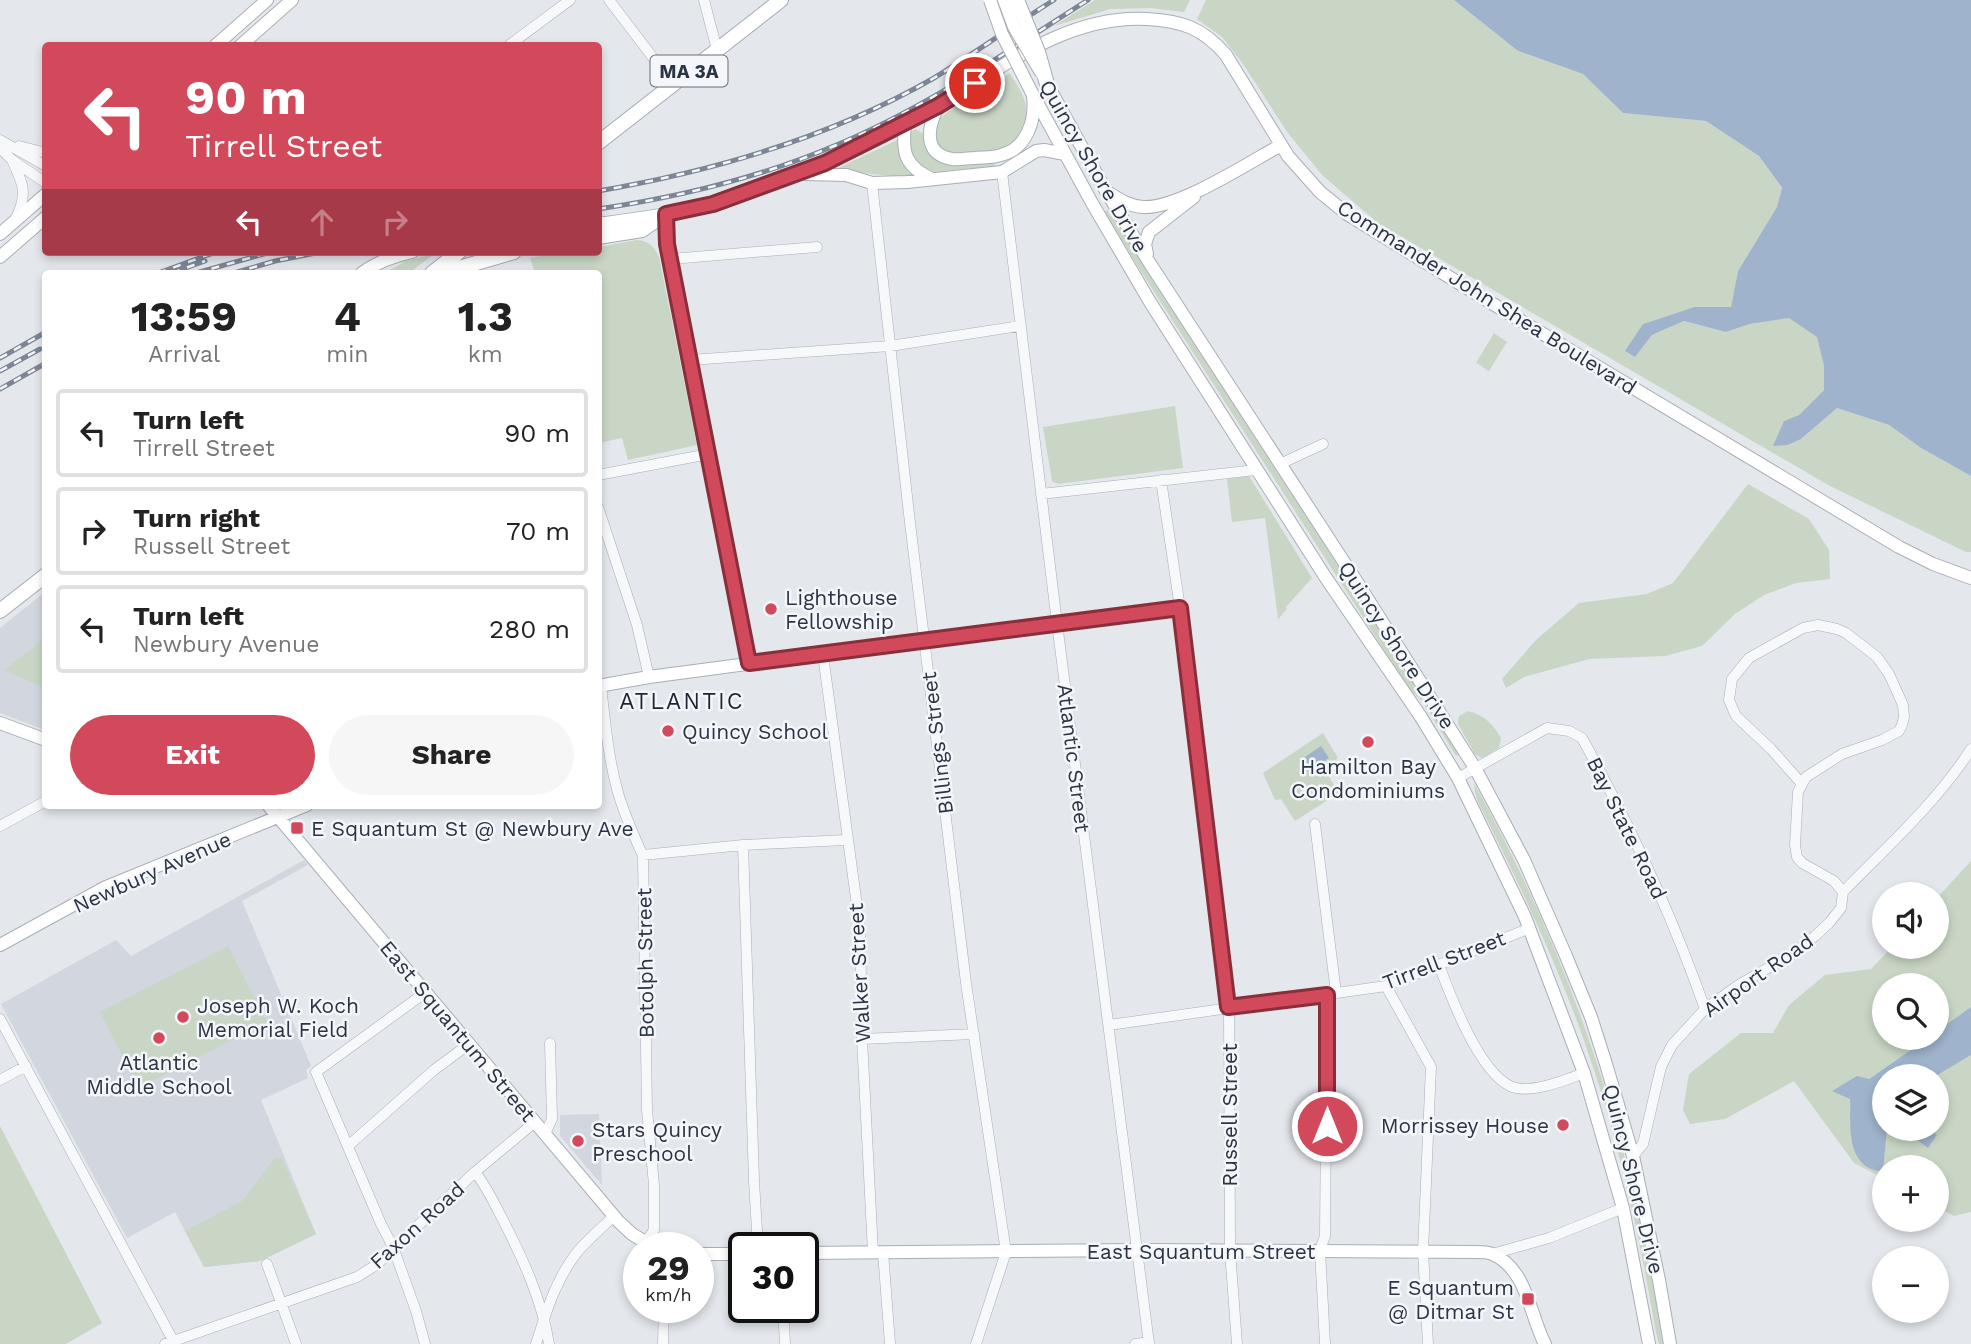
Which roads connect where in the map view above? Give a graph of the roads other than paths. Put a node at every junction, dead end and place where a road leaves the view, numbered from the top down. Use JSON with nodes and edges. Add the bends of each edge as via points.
{"nodes":[{"id":1,"x":267,"y":0,"type":"edge"},
{"id":2,"x":292,"y":0,"type":"edge"},
{"id":3,"x":570,"y":0,"type":"edge"},
{"id":4,"x":609,"y":0,"type":"edge"},
{"id":5,"x":704,"y":0,"type":"edge"},
{"id":6,"x":781,"y":0,"type":"edge"},
{"id":7,"x":990,"y":0,"type":"edge"},
{"id":8,"x":1004,"y":0,"type":"edge"},
{"id":9,"x":1017,"y":0,"type":"edge"},
{"id":10,"x":220,"y":42,"type":"edge"},
{"id":11,"x":245,"y":42,"type":"edge"},
{"id":12,"x":513,"y":42,"type":"edge"},
{"id":13,"x":717,"y":50,"type":"junction"},
{"id":14,"x":1047,"y":83,"type":"junction"},
{"id":15,"x":673,"y":84,"type":"junction"},
{"id":16,"x":1032,"y":93,"type":"junction"},
{"id":17,"x":938,"y":106,"type":"junction"},
{"id":18,"x":905,"y":124,"type":"junction"},
{"id":19,"x":602,"y":140,"type":"edge"},
{"id":20,"x":2,"y":143,"type":"edge"},
{"id":21,"x":1281,"y":145,"type":"junction"},
{"id":22,"x":42,"y":152,"type":"edge"},
{"id":23,"x":1065,"y":155,"type":"junction"},
{"id":24,"x":12,"y":160,"type":"junction"},
{"id":25,"x":42,"y":164,"type":"edge"},
{"id":26,"x":1002,"y":172,"type":"junction"},
{"id":27,"x":796,"y":174,"type":"junction"},
{"id":28,"x":932,"y":179,"type":"junction"},
{"id":29,"x":42,"y":180,"type":"edge"},
{"id":30,"x":872,"y":183,"type":"junction"},
{"id":31,"x":1208,"y":186,"type":"junction"},
{"id":32,"x":1106,"y":191,"type":"junction"},
{"id":33,"x":42,"y":198,"type":"edge"},
{"id":34,"x":666,"y":214,"type":"junction"},
{"id":35,"x":42,"y":220,"type":"edge"},
{"id":36,"x":14,"y":222,"type":"junction"},
{"id":37,"x":602,"y":223,"type":"edge"},
{"id":38,"x":0,"y":234,"type":"edge"},
{"id":39,"x":602,"y":236,"type":"edge"},
{"id":40,"x":817,"y":247,"type":"dead end"},
{"id":41,"x":396,"y":256,"type":"edge"},
{"id":42,"x":488,"y":256,"type":"edge"},
{"id":43,"x":0,"y":257,"type":"edge"},
{"id":44,"x":671,"y":260,"type":"junction"},
{"id":45,"x":450,"y":262,"type":"edge"},
{"id":46,"x":1149,"y":262,"type":"junction"},
{"id":47,"x":366,"y":270,"type":"edge"},
{"id":48,"x":1020,"y":326,"type":"junction"},
{"id":49,"x":890,"y":346,"type":"junction"},
{"id":50,"x":690,"y":360,"type":"junction"},
{"id":51,"x":1323,"y":444,"type":"dead end"},
{"id":52,"x":709,"y":454,"type":"junction"},
{"id":53,"x":1280,"y":464,"type":"junction"},
{"id":54,"x":1256,"y":470,"type":"junction"},
{"id":55,"x":602,"y":474,"type":"edge"},
{"id":56,"x":1161,"y":480,"type":"junction"},
{"id":57,"x":1041,"y":494,"type":"junction"},
{"id":58,"x":602,"y":519,"type":"edge"},
{"id":59,"x":42,"y":578,"type":"edge"},
{"id":60,"x":1971,"y":578,"type":"edge"},
{"id":61,"x":1180,"y":608,"type":"junction"},
{"id":62,"x":0,"y":611,"type":"edge"},
{"id":63,"x":1057,"y":623,"type":"junction"},
{"id":64,"x":924,"y":640,"type":"junction"},
{"id":65,"x":822,"y":655,"type":"junction"},
{"id":66,"x":749,"y":663,"type":"junction"},
{"id":67,"x":649,"y":677,"type":"junction"},
{"id":68,"x":602,"y":686,"type":"edge"},
{"id":69,"x":602,"y":700,"type":"edge"},
{"id":70,"x":0,"y":723,"type":"edge"},
{"id":71,"x":42,"y":739,"type":"edge"},
{"id":72,"x":1971,"y":749,"type":"edge"},
{"id":73,"x":1475,"y":768,"type":"junction"},
{"id":74,"x":1458,"y":778,"type":"junction"},
{"id":75,"x":1802,"y":784,"type":"junction"},
{"id":76,"x":42,"y":803,"type":"edge"},
{"id":77,"x":271,"y":809,"type":"edge"},
{"id":78,"x":283,"y":809,"type":"edge"},
{"id":79,"x":297,"y":809,"type":"edge"},
{"id":80,"x":278,"y":817,"type":"junction"},
{"id":81,"x":1315,"y":824,"type":"dead end"},
{"id":82,"x":0,"y":826,"type":"edge"},
{"id":83,"x":846,"y":840,"type":"junction"},
{"id":84,"x":743,"y":845,"type":"junction"},
{"id":85,"x":643,"y":855,"type":"junction"},
{"id":86,"x":1843,"y":892,"type":"junction"},
{"id":87,"x":1530,"y":928,"type":"junction"},
{"id":88,"x":0,"y":945,"type":"edge"},
{"id":89,"x":1439,"y":965,"type":"junction"},
{"id":90,"x":1386,"y":986,"type":"junction"},
{"id":91,"x":426,"y":992,"type":"junction"},
{"id":92,"x":1331,"y":994,"type":"junction"},
{"id":93,"x":1228,"y":1007,"type":"junction"},
{"id":94,"x":1705,"y":1009,"type":"junction"},
{"id":95,"x":0,"y":1019,"type":"edge"},
{"id":96,"x":1109,"y":1025,"type":"junction"},
{"id":97,"x":974,"y":1034,"type":"junction"},
{"id":98,"x":862,"y":1039,"type":"junction"},
{"id":99,"x":550,"y":1043,"type":"dead end"},
{"id":100,"x":468,"y":1044,"type":"junction"},
{"id":101,"x":26,"y":1066,"type":"junction"},
{"id":102,"x":1584,"y":1073,"type":"junction"},
{"id":103,"x":0,"y":1080,"type":"edge"},
{"id":104,"x":535,"y":1122,"type":"junction"},
{"id":105,"x":545,"y":1134,"type":"junction"},
{"id":106,"x":348,"y":1146,"type":"junction"},
{"id":107,"x":1633,"y":1156,"type":"junction"},
{"id":108,"x":475,"y":1172,"type":"junction"},
{"id":109,"x":1623,"y":1208,"type":"junction"},
{"id":110,"x":614,"y":1216,"type":"junction"},
{"id":111,"x":630,"y":1232,"type":"edge"},
{"id":112,"x":653,"y":1232,"type":"edge"},
{"id":113,"x":757,"y":1232,"type":"edge"},
{"id":114,"x":393,"y":1247,"type":"junction"},
{"id":115,"x":1138,"y":1250,"type":"junction"},
{"id":116,"x":1230,"y":1251,"type":"junction"},
{"id":117,"x":1320,"y":1251,"type":"junction"},
{"id":118,"x":1423,"y":1251,"type":"junction"},
{"id":119,"x":878,"y":1252,"type":"junction"},
{"id":120,"x":1006,"y":1252,"type":"junction"},
{"id":121,"x":819,"y":1253,"type":"edge"},
{"id":122,"x":1492,"y":1254,"type":"junction"},
{"id":123,"x":267,"y":1264,"type":"dead end"},
{"id":124,"x":281,"y":1304,"type":"junction"},
{"id":125,"x":543,"y":1321,"type":"junction"},
{"id":126,"x":664,"y":1323,"type":"edge"},
{"id":127,"x":784,"y":1323,"type":"edge"},
{"id":128,"x":171,"y":1343,"type":"edge"},
{"id":129,"x":1149,"y":1343,"type":"edge"},
{"id":130,"x":296,"y":1344,"type":"edge"},
{"id":131,"x":425,"y":1344,"type":"edge"},
{"id":132,"x":536,"y":1344,"type":"edge"},
{"id":133,"x":549,"y":1344,"type":"edge"},
{"id":134,"x":663,"y":1344,"type":"edge"},
{"id":135,"x":785,"y":1344,"type":"edge"},
{"id":136,"x":890,"y":1344,"type":"edge"},
{"id":137,"x":976,"y":1344,"type":"edge"},
{"id":138,"x":1135,"y":1344,"type":"edge"},
{"id":139,"x":1237,"y":1344,"type":"edge"},
{"id":140,"x":1325,"y":1344,"type":"edge"},
{"id":141,"x":1428,"y":1344,"type":"edge"},
{"id":142,"x":1545,"y":1344,"type":"edge"},
{"id":143,"x":1649,"y":1344,"type":"edge"},
{"id":144,"x":1670,"y":1344,"type":"edge"}],
"edges":[{"from":1,"to":10,"type":"main road"},
{"from":2,"to":11,"type":"main road"},
{"from":3,"to":12,"type":"street"},
{"from":4,"to":15,"type":"street"},
{"from":5,"to":13,"type":"street"},
{"from":6,"to":13,"type":"main road","number":"MA 3A"},
{"from":7,"to":16,"type":"main road","name":"Quincy Shore Drive","bridge":true},
{"from":8,"to":14,"type":"main road","name":"Quincy Shore Drive","bridge":true},
{"from":9,"to":14,"type":"main road","bridge":true},
{"from":13,"to":15,"type":"main road","number":"MA 3A"},
{"from":14,"to":32,"type":"main road","name":"Quincy Shore Drive"},
{"from":15,"to":19,"type":"main road","number":"MA 3A"},
{"from":16,"to":17,"type":"main road","via":[[1033,113],[1025,138],[998,156],[951,159],[938,153],[930,144],[929,132]]},
{"from":16,"to":23,"type":"main road","name":"Quincy Shore Drive"},
{"from":17,"to":18,"type":"main road","name":"Commander John Shea Boulevard"},
{"from":17,"to":21,"type":"main road","name":"Commander John Shea Boulevard","via":[[1068,31],[1111,20],[1166,20],[1189,26],[1216,43]]},
{"from":18,"to":27,"type":"main road","name":"Commander John Shea Boulevard"},
{"from":18,"to":28,"type":"main road","via":[[905,155],[912,166]]},
{"from":20,"to":22,"type":"street"},
{"from":20,"to":24,"type":"street"},
{"from":20,"to":25,"type":"street"},
{"from":21,"to":31,"type":"main road"},
{"from":21,"to":60,"type":"main road","name":"Commander John Shea Boulevard","via":[[1320,192],[1364,226],[1916,556]]},
{"from":23,"to":26,"type":"main road","via":[[1036,151]]},
{"from":23,"to":54,"type":"main road","name":"Quincy Shore Drive","via":[[1150,302]]},
{"from":24,"to":29,"type":"street"},
{"from":24,"to":36,"type":"street","via":[[24,192]]},
{"from":26,"to":28,"type":"main road"},
{"from":26,"to":48,"type":"street","name":"Atlantic Street"},
{"from":27,"to":30,"type":"main road","via":[[846,175]]},
{"from":27,"to":34,"type":"main road","name":"Commander John Shea Boulevard","via":[[713,204]]},
{"from":28,"to":30,"type":"main road"},
{"from":30,"to":49,"type":"street","name":"Billings Street"},
{"from":31,"to":32,"type":"main road","via":[[1157,207],[1125,203]]},
{"from":31,"to":46,"type":"main road","via":[[1149,233]]},
{"from":32,"to":46,"type":"main road","name":"Quincy Shore Drive"},
{"from":33,"to":36,"type":"main road"},
{"from":34,"to":37,"type":"main road","name":"Commander John Shea Boulevard"},
{"from":34,"to":39,"type":"main road","via":[[642,230]]},
{"from":34,"to":44,"type":"street"},
{"from":35,"to":43,"type":"main road"},
{"from":36,"to":38,"type":"main road"},
{"from":40,"to":44,"type":"street"},
{"from":41,"to":47,"type":"main road"},
{"from":42,"to":45,"type":"main road"},
{"from":44,"to":50,"type":"street"},
{"from":46,"to":53,"type":"main road","name":"Quincy Shore Drive"},
{"from":48,"to":49,"type":"street"},
{"from":48,"to":57,"type":"street","name":"Atlantic Street"},
{"from":49,"to":50,"type":"street"},
{"from":49,"to":64,"type":"street","name":"Billings Street"},
{"from":50,"to":52,"type":"street"},
{"from":51,"to":53,"type":"street"},
{"from":52,"to":55,"type":"street"},
{"from":52,"to":66,"type":"street"},
{"from":53,"to":73,"type":"main road","name":"Quincy Shore Drive"},
{"from":54,"to":56,"type":"street"},
{"from":54,"to":74,"type":"main road","name":"Quincy Shore Drive"},
{"from":56,"to":57,"type":"street"},
{"from":56,"to":61,"type":"street","name":"Russell Street"},
{"from":57,"to":63,"type":"street","name":"Atlantic Street"},
{"from":58,"to":67,"type":"street"},
{"from":59,"to":62,"type":"main road"},
{"from":61,"to":63,"type":"street"},
{"from":61,"to":93,"type":"street","name":"Russell Street"},
{"from":63,"to":64,"type":"main road"},
{"from":63,"to":96,"type":"street","name":"Atlantic Street"},
{"from":64,"to":65,"type":"main road"},
{"from":64,"to":97,"type":"street","name":"Billings Street"},
{"from":65,"to":66,"type":"main road"},
{"from":65,"to":83,"type":"street","name":"Walker Street"},
{"from":66,"to":67,"type":"main road"},
{"from":67,"to":68,"type":"main road"},
{"from":69,"to":85,"type":"street","name":"Botolph Street","via":[[617,788]]},
{"from":70,"to":71,"type":"main road"},
{"from":72,"to":86,"type":"street","name":"Airport Road","via":[[1915,818]]},
{"from":73,"to":74,"type":"street","name":"Bay State Road"},
{"from":73,"to":94,"type":"street","name":"Bay State Road","via":[[1547,728],[1582,738],[1638,846]]},
{"from":73,"to":107,"type":"main road","name":"Quincy Shore Drive","via":[[1524,860],[1563,948],[1591,1017]]},
{"from":74,"to":87,"type":"main road","name":"Quincy Shore Drive"},
{"from":75,"to":75,"type":"street","via":[[1842,754],[1899,731],[1904,717],[1903,705],[1877,657],[1837,629],[1818,625],[1803,628],[1749,658],[1732,678],[1729,700],[1736,716]]},
{"from":75,"to":86,"type":"street","via":[[1797,857]]},
{"from":76,"to":82,"type":"street"},
{"from":77,"to":80,"type":"main road","name":"East Squantum Street"},
{"from":78,"to":80,"type":"street"},
{"from":79,"to":80,"type":"main road","name":"Newbury Avenue"},
{"from":80,"to":88,"type":"main road","name":"Newbury Avenue","via":[[106,887]]},
{"from":80,"to":91,"type":"main road","name":"East Squantum Street"},
{"from":81,"to":92,"type":"street"},
{"from":83,"to":84,"type":"street"},
{"from":83,"to":98,"type":"street","name":"Walker Street","via":[[860,928]]},
{"from":84,"to":85,"type":"street"},
{"from":84,"to":113,"type":"street"},
{"from":85,"to":112,"type":"street","name":"Botolph Street"},
{"from":86,"to":94,"type":"street","name":"Airport Road","via":[[1841,908],[1815,936]]},
{"from":87,"to":89,"type":"street","name":"Tirrell Street"},
{"from":87,"to":102,"type":"main road","name":"Quincy Shore Drive"},
{"from":89,"to":90,"type":"street","name":"Tirrell Street"},
{"from":89,"to":102,"type":"street","via":[[1468,1033],[1504,1082],[1524,1089]]},
{"from":90,"to":92,"type":"street","name":"Tirrell Street"},
{"from":90,"to":118,"type":"street","via":[[1431,1066]]},
{"from":91,"to":100,"type":"main road","name":"East Squantum Street"},
{"from":91,"to":106,"type":"street","via":[[316,1072]]},
{"from":92,"to":93,"type":"street","name":"Tirrell Street"},
{"from":92,"to":117,"type":"street","via":[[1325,1236]]},
{"from":93,"to":96,"type":"street","name":"Tirrell Street"},
{"from":93,"to":116,"type":"street","name":"Russell Street"},
{"from":94,"to":107,"type":"street","name":"Airport Road","via":[[1668,1051],[1643,1144]]},
{"from":95,"to":101,"type":"street"},
{"from":96,"to":115,"type":"street","name":"Atlantic Street"},
{"from":97,"to":98,"type":"street"},
{"from":97,"to":120,"type":"street","name":"Billings Street"},
{"from":98,"to":119,"type":"street","name":"Walker Street"},
{"from":99,"to":105,"type":"street","via":[[552,1119]]},
{"from":100,"to":104,"type":"main road","name":"East Squantum Street"},
{"from":100,"to":106,"type":"street"},
{"from":101,"to":103,"type":"street"},
{"from":101,"to":128,"type":"street"},
{"from":102,"to":109,"type":"main road","name":"Quincy Shore Drive"},
{"from":104,"to":105,"type":"main road","name":"East Squantum Street"},
{"from":104,"to":108,"type":"street","name":"Faxon Road"},
{"from":105,"to":110,"type":"main road","name":"East Squantum Street"},
{"from":106,"to":114,"type":"street"},
{"from":107,"to":144,"type":"main road","name":"Quincy Shore Drive"},
{"from":108,"to":114,"type":"street","name":"Faxon Road"},
{"from":108,"to":125,"type":"street","via":[[523,1261]]},
{"from":109,"to":122,"type":"street","via":[[1549,1238]]},
{"from":109,"to":143,"type":"main road","name":"Quincy Shore Drive"},
{"from":110,"to":111,"type":"main road","name":"East Squantum Street"},
{"from":110,"to":125,"type":"street","via":[[578,1251]]},
{"from":114,"to":124,"type":"street","name":"Faxon Road","via":[[357,1276]]},
{"from":114,"to":131,"type":"street"},
{"from":115,"to":116,"type":"main road","name":"East Squantum Street"},
{"from":115,"to":120,"type":"main road","name":"East Squantum Street"},
{"from":115,"to":129,"type":"street","name":"Atlantic Street"},
{"from":116,"to":117,"type":"main road","name":"East Squantum Street"},
{"from":116,"to":139,"type":"street","name":"Russell Street"},
{"from":117,"to":118,"type":"main road","name":"East Squantum Street"},
{"from":117,"to":140,"type":"street"},
{"from":118,"to":122,"type":"main road","name":"East Squantum Street"},
{"from":118,"to":141,"type":"street"},
{"from":119,"to":120,"type":"main road","name":"East Squantum Street"},
{"from":119,"to":121,"type":"main road","name":"East Squantum Street"},
{"from":119,"to":136,"type":"street","name":"Walker Street"},
{"from":120,"to":137,"type":"street","name":"Billings Street"},
{"from":122,"to":142,"type":"main road","via":[[1517,1275]]},
{"from":123,"to":124,"type":"street"},
{"from":124,"to":128,"type":"street","name":"Faxon Road"},
{"from":124,"to":130,"type":"street"},
{"from":125,"to":132,"type":"street"},
{"from":125,"to":133,"type":"street"},
{"from":126,"to":134,"type":"street"},
{"from":127,"to":135,"type":"street"},
{"from":129,"to":138,"type":"street"}]}
